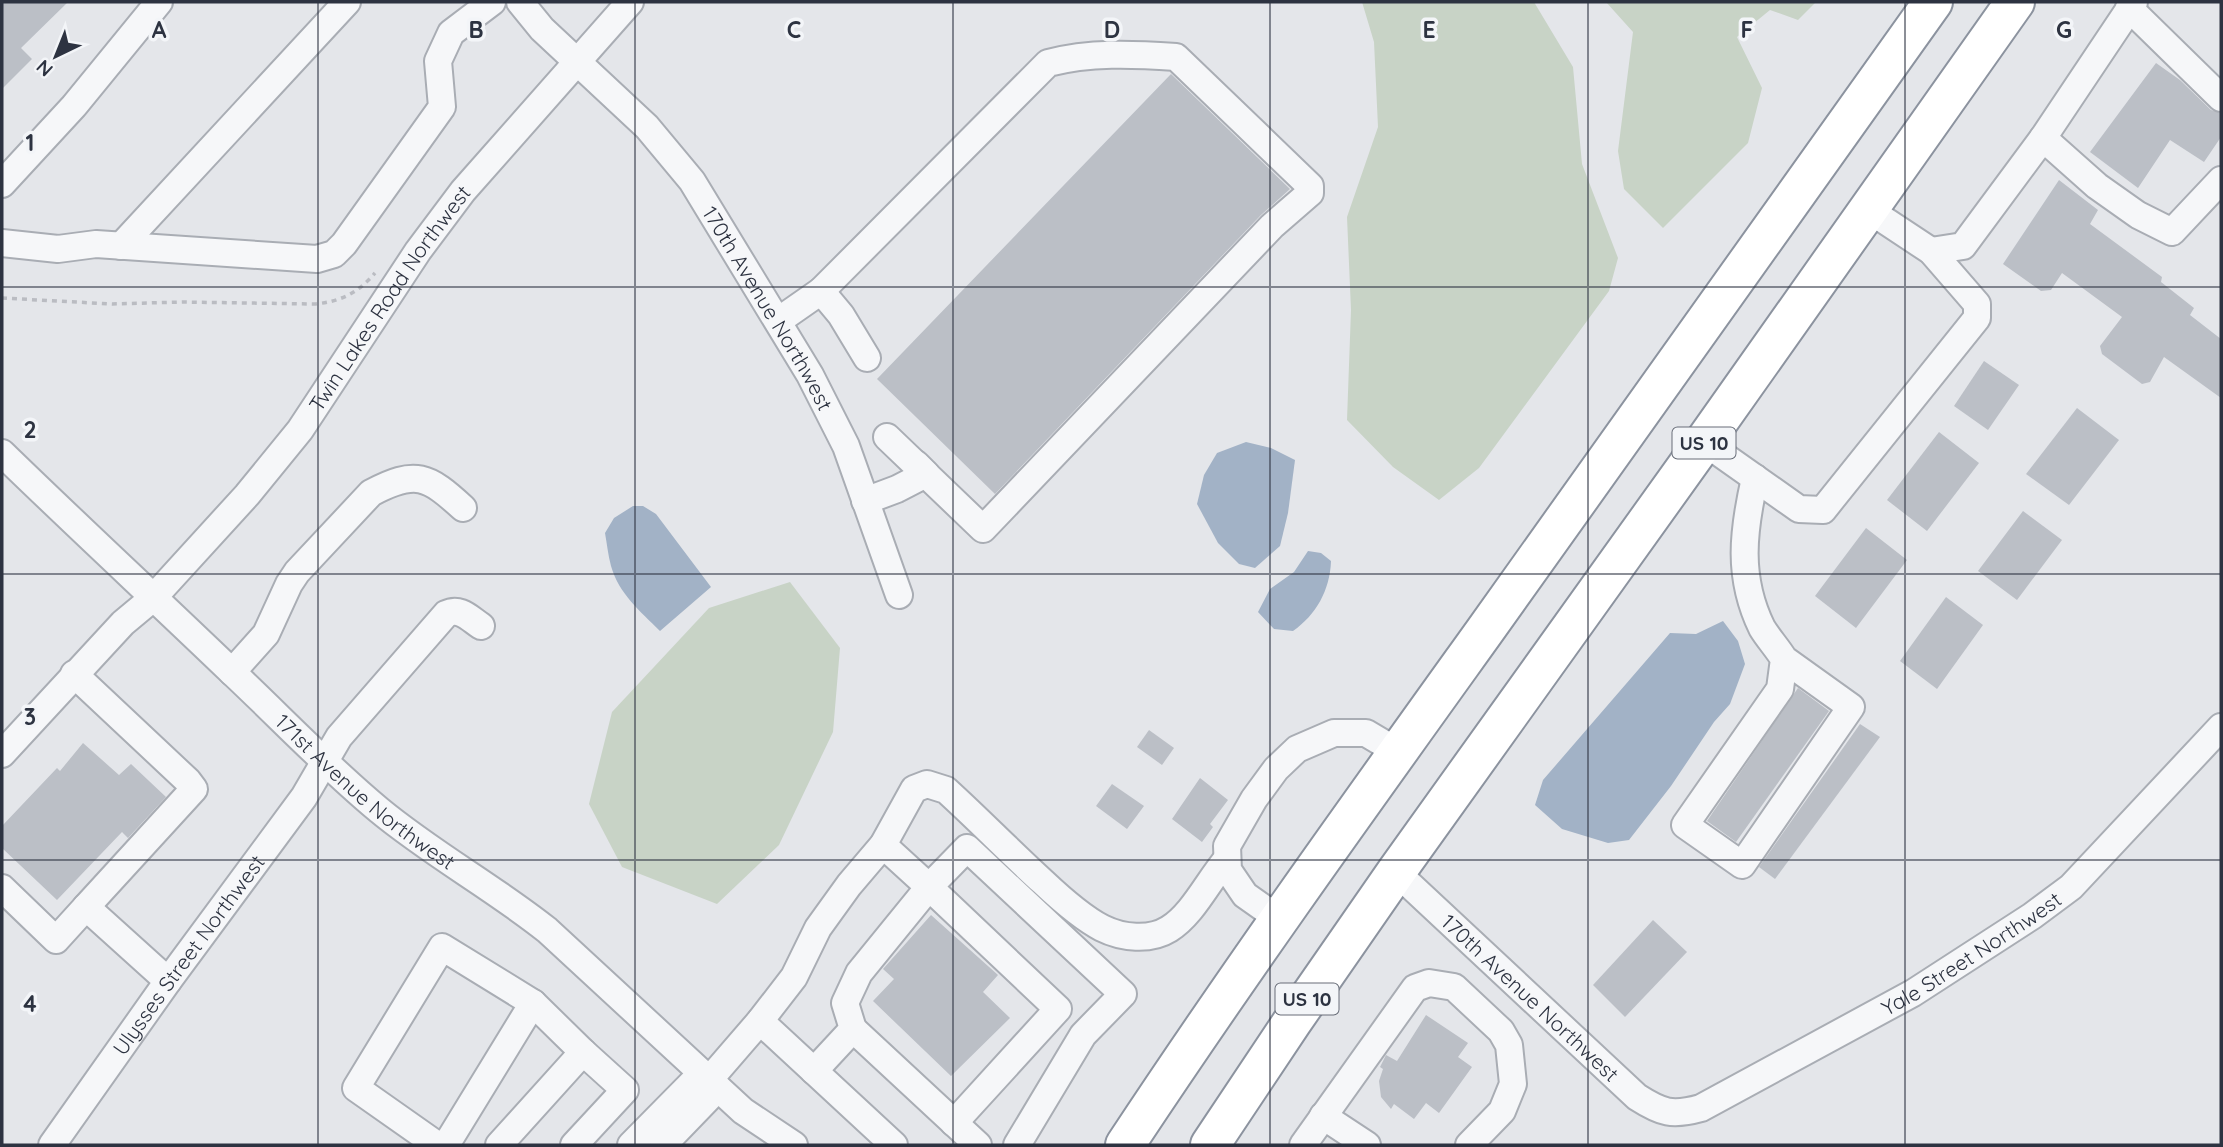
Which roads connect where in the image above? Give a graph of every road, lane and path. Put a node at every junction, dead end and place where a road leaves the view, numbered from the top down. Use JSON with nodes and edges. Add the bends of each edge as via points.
{"nodes":[{"id":1,"x":159,"y":2,"type":"edge"},
{"id":2,"x":347,"y":2,"type":"edge"},
{"id":3,"x":492,"y":2,"type":"edge"},
{"id":4,"x":520,"y":2,"type":"edge"},
{"id":5,"x":630,"y":2,"type":"edge"},
{"id":6,"x":1933,"y":2,"type":"edge"},
{"id":7,"x":2015,"y":2,"type":"edge"},
{"id":8,"x":2131,"y":5,"type":"edge"},
{"id":9,"x":576,"y":61,"type":"junction"},
{"id":10,"x":2221,"y":98,"type":"edge"},
{"id":11,"x":2043,"y":138,"type":"junction"},
{"id":12,"x":2221,"y":180,"type":"edge"},
{"id":13,"x":2,"y":184,"type":"edge"},
{"id":14,"x":1869,"y":210,"type":"junction"},
{"id":15,"x":2,"y":243,"type":"edge"},
{"id":16,"x":121,"y":246,"type":"junction"},
{"id":17,"x":1931,"y":251,"type":"junction"},
{"id":18,"x":821,"y":292,"type":"junction"},
{"id":19,"x":778,"y":321,"type":"junction"},
{"id":20,"x":867,"y":358,"type":"dead end"},
{"id":21,"x":887,"y":437,"type":"dead end"},
{"id":22,"x":1704,"y":442,"type":"junction"},
{"id":23,"x":2,"y":453,"type":"edge"},
{"id":24,"x":926,"y":474,"type":"junction"},
{"id":25,"x":1755,"y":478,"type":"junction"},
{"id":26,"x":865,"y":501,"type":"junction"},
{"id":27,"x":463,"y":508,"type":"dead end"},
{"id":28,"x":899,"y":595,"type":"dead end"},
{"id":29,"x":153,"y":598,"type":"junction"},
{"id":30,"x":481,"y":626,"type":"dead end"},
{"id":31,"x":1784,"y":659,"type":"junction"},
{"id":32,"x":232,"y":672,"type":"junction"},
{"id":33,"x":74,"y":674,"type":"junction"},
{"id":34,"x":2221,"y":727,"type":"edge"},
{"id":35,"x":1398,"y":752,"type":"junction"},
{"id":36,"x":2,"y":754,"type":"edge"},
{"id":37,"x":324,"y":762,"type":"junction"},
{"id":38,"x":883,"y":845,"type":"junction"},
{"id":39,"x":1227,"y":859,"type":"junction"},
{"id":40,"x":1396,"y":872,"type":"junction"},
{"id":41,"x":929,"y":887,"type":"junction"},
{"id":42,"x":2,"y":888,"type":"edge"},
{"id":43,"x":86,"y":907,"type":"junction"},
{"id":44,"x":1279,"y":919,"type":"junction"},
{"id":45,"x":168,"y":981,"type":"junction"},
{"id":46,"x":533,"y":1003,"type":"junction"},
{"id":47,"x":1058,"y":1009,"type":"junction"},
{"id":48,"x":760,"y":1021,"type":"junction"},
{"id":49,"x":853,"y":1029,"type":"junction"},
{"id":50,"x":1083,"y":1035,"type":"junction"},
{"id":51,"x":583,"y":1052,"type":"junction"},
{"id":52,"x":814,"y":1071,"type":"junction"},
{"id":53,"x":710,"y":1080,"type":"junction"},
{"id":54,"x":743,"y":1111,"type":"junction"},
{"id":55,"x":1671,"y":1113,"type":"joint"},
{"id":56,"x":954,"y":1123,"type":"junction"},
{"id":57,"x":1330,"y":1129,"type":"edge"},
{"id":58,"x":52,"y":1145,"type":"edge"},
{"id":59,"x":437,"y":1145,"type":"edge"},
{"id":60,"x":446,"y":1145,"type":"edge"},
{"id":61,"x":499,"y":1145,"type":"edge"},
{"id":62,"x":574,"y":1145,"type":"edge"},
{"id":63,"x":631,"y":1145,"type":"edge"},
{"id":64,"x":663,"y":1145,"type":"edge"},
{"id":65,"x":769,"y":1145,"type":"edge"},
{"id":66,"x":794,"y":1145,"type":"edge"},
{"id":67,"x":894,"y":1145,"type":"edge"},
{"id":68,"x":978,"y":1145,"type":"edge"},
{"id":69,"x":1017,"y":1145,"type":"edge"},
{"id":70,"x":1125,"y":1145,"type":"edge"},
{"id":71,"x":1210,"y":1145,"type":"edge"},
{"id":72,"x":1303,"y":1145,"type":"edge"},
{"id":73,"x":1367,"y":1145,"type":"edge"},
{"id":74,"x":1469,"y":1145,"type":"edge"}],
"edges":[{"from":1,"to":13,"type":"street","via":[[74,106]]},
{"from":2,"to":16,"type":"street"},
{"from":3,"to":16,"type":"street","via":[[451,33],[438,61],[442,107],[334,254],[317,259]]},
{"from":4,"to":9,"type":"street","name":"170th Avenue Northwest"},
{"from":5,"to":9,"type":"street","name":"Twin Lakes Road Northwest"},
{"from":6,"to":35,"type":"highway"},
{"from":7,"to":14,"type":"highway","number":"US 10"},
{"from":8,"to":10,"type":"street"},
{"from":8,"to":11,"type":"street"},
{"from":9,"to":19,"type":"street","name":"170th Avenue Northwest","via":[[647,127],[692,181]]},
{"from":9,"to":29,"type":"street","name":"Twin Lakes Road Northwest","via":[[463,191],[418,251],[300,430]]},
{"from":11,"to":12,"type":"street","via":[[2107,193],[2172,232]]},
{"from":11,"to":17,"type":"street","via":[[1963,246]]},
{"from":14,"to":17,"type":"street"},
{"from":14,"to":22,"type":"highway","number":"US 10"},
{"from":15,"to":16,"type":"street","via":[[58,249]]},
{"from":17,"to":25,"type":"street","via":[[1978,304],[1977,318],[1823,510],[1799,509]]},
{"from":18,"to":19,"type":"street"},
{"from":18,"to":20,"type":"street"},
{"from":18,"to":24,"type":"street","via":[[1048,63],[1068,58],[1114,54],[1176,57],[1310,186],[1310,193],[1272,226],[983,529]]},
{"from":19,"to":26,"type":"street","name":"170th Avenue Northwest","via":[[846,446]]},
{"from":21,"to":24,"type":"street"},
{"from":22,"to":25,"type":"street"},
{"from":22,"to":40,"type":"highway","number":"US 10"},
{"from":23,"to":29,"type":"street","name":"171st Avenue Northwest"},
{"from":24,"to":26,"type":"street"},
{"from":25,"to":31,"type":"street","via":[[1743,553],[1749,597],[1764,631]]},
{"from":26,"to":28,"type":"street","name":"170th Avenue Northwest"},
{"from":27,"to":32,"type":"street","via":[[421,478],[371,493],[297,572],[266,634]]},
{"from":29,"to":32,"type":"street","name":"171st Avenue Northwest"},
{"from":29,"to":33,"type":"street","name":"Twin Lakes Road Northwest","via":[[123,622]]},
{"from":30,"to":37,"type":"street","name":"Ulysses Street Northwest","via":[[458,611],[446,614],[339,737]]},
{"from":31,"to":31,"type":"street","via":[[1780,689],[1685,825],[1742,865],[1851,707]]},
{"from":32,"to":37,"type":"street","name":"171st Avenue Northwest"},
{"from":33,"to":36,"type":"street","name":"Twin Lakes Road Northwest"},
{"from":33,"to":43,"type":"street","via":[[194,789]]},
{"from":34,"to":55,"type":"street","name":"Yale Street Northwest","via":[[2071,887],[2032,916],[1913,993],[1701,1108]]},
{"from":35,"to":39,"type":"street","via":[[1366,733],[1334,733],[1297,749],[1254,800],[1227,846]]},
{"from":35,"to":44,"type":"highway"},
{"from":37,"to":45,"type":"street","name":"Ulysses Street Northwest","via":[[304,797]]},
{"from":37,"to":53,"type":"street","name":"171st Avenue Northwest","via":[[411,835],[547,930]]},
{"from":38,"to":39,"type":"street","via":[[914,789],[927,784],[946,790],[1064,901],[1103,928],[1143,937],[1180,922]]},
{"from":38,"to":41,"type":"street"},
{"from":38,"to":48,"type":"street","via":[[818,928],[794,976]]},
{"from":39,"to":44,"type":"street","via":[[1228,870],[1245,895]]},
{"from":40,"to":55,"type":"street","name":"170th Avenue Northwest","via":[[1637,1097]]},
{"from":40,"to":71,"type":"highway","number":"US 10"},
{"from":41,"to":47,"type":"street"},
{"from":41,"to":49,"type":"street","via":[[859,973],[845,1003]]},
{"from":41,"to":50,"type":"street","via":[[967,848],[1123,994]]},
{"from":42,"to":43,"type":"street","via":[[56,940]]},
{"from":43,"to":45,"type":"street"},
{"from":44,"to":70,"type":"highway"},
{"from":45,"to":58,"type":"street","name":"Ulysses Street Northwest"},
{"from":46,"to":51,"type":"street"},
{"from":46,"to":59,"type":"street","via":[[442,947],[356,1088]]},
{"from":46,"to":60,"type":"street"},
{"from":47,"to":50,"type":"street"},
{"from":47,"to":56,"type":"street"},
{"from":48,"to":52,"type":"street"},
{"from":48,"to":53,"type":"street"},
{"from":49,"to":52,"type":"street"},
{"from":49,"to":56,"type":"street"},
{"from":50,"to":69,"type":"street"},
{"from":51,"to":61,"type":"street"},
{"from":51,"to":62,"type":"street","via":[[625,1090]]},
{"from":52,"to":67,"type":"street"},
{"from":53,"to":54,"type":"street","name":"171st Avenue Northwest"},
{"from":53,"to":63,"type":"street"},
{"from":53,"to":64,"type":"street"},
{"from":54,"to":65,"type":"street","name":"171st Avenue Northwest"},
{"from":54,"to":66,"type":"street","name":"171st Avenue Northwest"},
{"from":56,"to":68,"type":"street"},
{"from":57,"to":72,"type":"street"},
{"from":57,"to":73,"type":"street"},
{"from":57,"to":74,"type":"street","via":[[1415,988],[1429,983],[1454,987],[1502,1031],[1510,1045],[1513,1084],[1502,1111]]}]}
